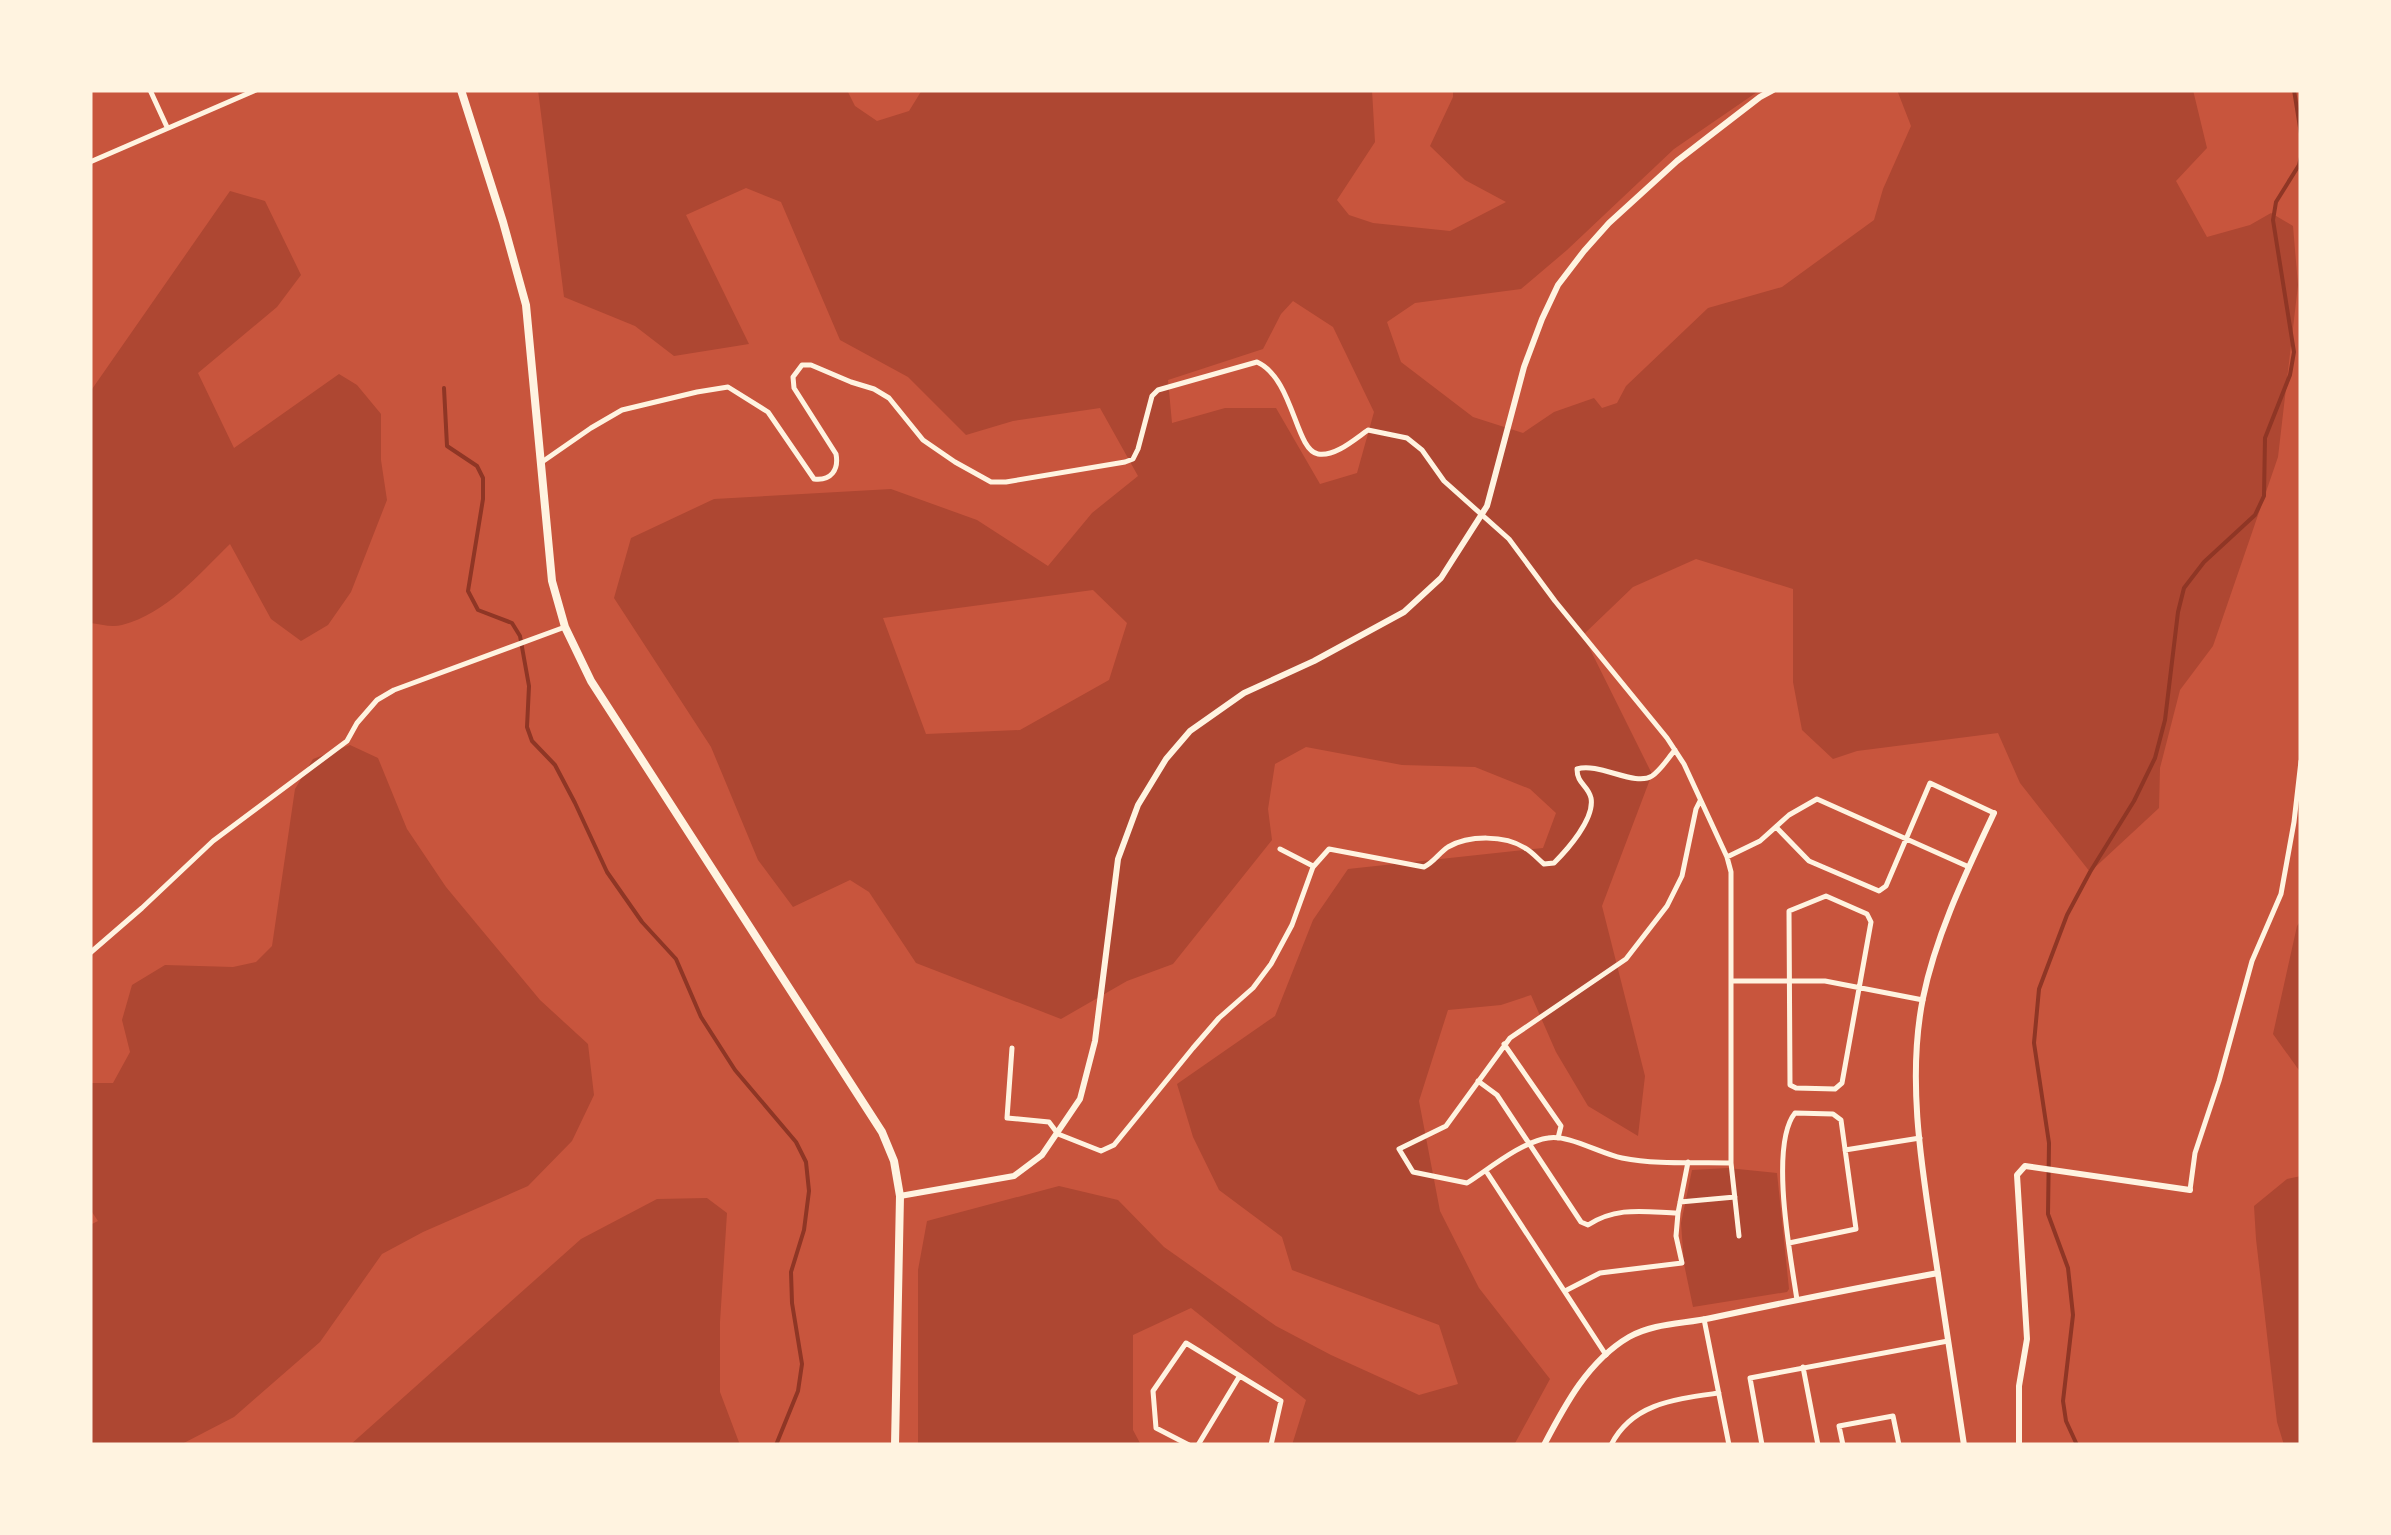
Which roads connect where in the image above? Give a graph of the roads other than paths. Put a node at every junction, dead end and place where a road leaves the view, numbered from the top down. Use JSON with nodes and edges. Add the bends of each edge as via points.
{"nodes":[{"id":1,"x":150,"y":90,"type":"edge"},
{"id":2,"x":256,"y":90,"type":"edge"},
{"id":3,"x":461,"y":90,"type":"edge"},
{"id":4,"x":1772,"y":90,"type":"edge"},
{"id":5,"x":168,"y":127,"type":"junction"},
{"id":6,"x":90,"y":162,"type":"edge"},
{"id":7,"x":542,"y":463,"type":"junction"},
{"id":8,"x":565,"y":627,"type":"junction"},
{"id":9,"x":1675,"y":750,"type":"junction"},
{"id":10,"x":2301,"y":761,"type":"edge"},
{"id":11,"x":1701,"y":800,"type":"junction"},
{"id":12,"x":1994,"y":813,"type":"joint"},
{"id":13,"x":1776,"y":827,"type":"junction"},
{"id":14,"x":1906,"y":838,"type":"junction"},
{"id":15,"x":1280,"y":849,"type":"dead end"},
{"id":16,"x":1728,"y":858,"type":"junction"},
{"id":17,"x":1313,"y":867,"type":"junction"},
{"id":18,"x":1969,"y":867,"type":"junction"},
{"id":19,"x":90,"y":953,"type":"edge"},
{"id":20,"x":1732,"y":980,"type":"junction"},
{"id":21,"x":1790,"y":980,"type":"junction"},
{"id":22,"x":1858,"y":987,"type":"junction"},
{"id":23,"x":1923,"y":1000,"type":"junction"},
{"id":24,"x":1504,"y":1044,"type":"junction"},
{"id":25,"x":1012,"y":1048,"type":"dead end"},
{"id":26,"x":1478,"y":1081,"type":"junction"},
{"id":27,"x":1058,"y":1134,"type":"junction"},
{"id":28,"x":1558,"y":1138,"type":"junction"},
{"id":29,"x":1920,"y":1138,"type":"junction"},
{"id":30,"x":1530,"y":1144,"type":"junction"},
{"id":31,"x":1845,"y":1150,"type":"junction"},
{"id":32,"x":1688,"y":1162,"type":"junction"},
{"id":33,"x":1731,"y":1163,"type":"junction"},
{"id":34,"x":1486,"y":1171,"type":"junction"},
{"id":35,"x":2190,"y":1190,"type":"joint"},
{"id":36,"x":900,"y":1196,"type":"junction"},
{"id":37,"x":1734,"y":1197,"type":"junction"},
{"id":38,"x":1680,"y":1202,"type":"junction"},
{"id":39,"x":1678,"y":1213,"type":"junction"},
{"id":40,"x":1738,"y":1236,"type":"dead end"},
{"id":41,"x":1788,"y":1243,"type":"junction"},
{"id":42,"x":1938,"y":1273,"type":"junction"},
{"id":43,"x":1565,"y":1292,"type":"junction"},
{"id":44,"x":1796,"y":1300,"type":"junction"},
{"id":45,"x":1704,"y":1320,"type":"junction"},
{"id":46,"x":1948,"y":1341,"type":"junction"},
{"id":47,"x":1606,"y":1354,"type":"junction"},
{"id":48,"x":1803,"y":1366,"type":"junction"},
{"id":49,"x":1239,"y":1377,"type":"junction"},
{"id":50,"x":1719,"y":1393,"type":"junction"},
{"id":51,"x":895,"y":1445,"type":"edge"},
{"id":52,"x":1188,"y":1445,"type":"edge"},
{"id":53,"x":1198,"y":1445,"type":"edge"},
{"id":54,"x":1270,"y":1445,"type":"edge"},
{"id":55,"x":1544,"y":1445,"type":"edge"},
{"id":56,"x":1611,"y":1445,"type":"edge"},
{"id":57,"x":1729,"y":1445,"type":"edge"},
{"id":58,"x":1762,"y":1445,"type":"edge"},
{"id":59,"x":1818,"y":1445,"type":"edge"},
{"id":60,"x":1843,"y":1445,"type":"edge"},
{"id":61,"x":1899,"y":1445,"type":"edge"},
{"id":62,"x":1964,"y":1445,"type":"edge"},
{"id":63,"x":2019,"y":1445,"type":"edge"}],
"edges":[{"from":1,"to":5,"type":"street"},
{"from":2,"to":5,"type":"street"},
{"from":3,"to":7,"type":"main road","via":[[526,306]]},
{"from":4,"to":27,"type":"street","via":[[1609,223],[1558,285],[1524,367],[1487,506],[1441,578],[1404,612],[1244,693],[1190,731],[1166,759],[1138,805],[1118,859],[1095,1040],[1080,1099]]},
{"from":5,"to":6,"type":"street"},
{"from":7,"to":8,"type":"main road","via":[[552,581]]},
{"from":7,"to":9,"type":"street","via":[[622,410],[728,387],[768,412],[814,479],[823,480],[836,469],[836,454],[794,388],[795,374],[811,364],[874,388],[923,440],[991,482],[1006,482],[1133,459],[1158,390],[1257,362],[1284,389],[1310,450],[1332,452],[1368,430],[1407,438],[1422,450],[1444,481],[1510,539]]},
{"from":8,"to":19,"type":"street","via":[[377,700],[346,740],[213,841]]},
{"from":8,"to":36,"type":"main road","via":[[590,681],[882,1132]]},
{"from":9,"to":11,"type":"street"},
{"from":9,"to":17,"type":"street","via":[[1642,780],[1577,769],[1591,797],[1590,811],[1554,864],[1544,864],[1524,846],[1476,838],[1450,847],[1430,865],[1329,849]]},
{"from":10,"to":35,"type":"street","via":[[2281,894],[2252,962]]},
{"from":11,"to":16,"type":"street"},
{"from":11,"to":24,"type":"street","via":[[1682,876],[1634,951]]},
{"from":12,"to":14,"type":"street","via":[[1930,783]]},
{"from":12,"to":18,"type":"street"},
{"from":13,"to":14,"type":"street","via":[[1816,799]]},
{"from":13,"to":14,"type":"street","via":[[1809,861],[1879,891]]},
{"from":13,"to":16,"type":"street"},
{"from":14,"to":18,"type":"street"},
{"from":15,"to":17,"type":"street"},
{"from":16,"to":20,"type":"street"},
{"from":17,"to":27,"type":"street","via":[[1272,964],[1114,1145],[1101,1151]]},
{"from":18,"to":23,"type":"street"},
{"from":20,"to":21,"type":"street"},
{"from":20,"to":33,"type":"street"},
{"from":21,"to":22,"type":"street"},
{"from":21,"to":22,"type":"street","via":[[1790,911],[1826,896],[1868,914],[1871,922]]},
{"from":21,"to":22,"type":"street","via":[[1790,1085],[1796,1088],[1835,1089],[1842,1083]]},
{"from":22,"to":23,"type":"street"},
{"from":23,"to":29,"type":"street"},
{"from":24,"to":26,"type":"street"},
{"from":24,"to":28,"type":"street","via":[[1561,1126]]},
{"from":25,"to":27,"type":"street","via":[[1007,1118],[1049,1122]]},
{"from":26,"to":30,"type":"street","via":[[1497,1095]]},
{"from":26,"to":34,"type":"street","via":[[1446,1126],[1399,1149],[1413,1172],[1466,1184]]},
{"from":27,"to":36,"type":"street","via":[[1014,1176]]},
{"from":28,"to":30,"type":"street"},
{"from":28,"to":32,"type":"street","via":[[1622,1158]]},
{"from":29,"to":31,"type":"street"},
{"from":29,"to":42,"type":"street"},
{"from":30,"to":34,"type":"street"},
{"from":30,"to":39,"type":"street","via":[[1581,1222],[1618,1212]]},
{"from":31,"to":41,"type":"street","via":[[1856,1229]]},
{"from":31,"to":41,"type":"street","via":[[1834,1114],[1795,1114],[1789,1121],[1782,1166]]},
{"from":32,"to":33,"type":"street"},
{"from":32,"to":38,"type":"street"},
{"from":33,"to":37,"type":"street"},
{"from":34,"to":43,"type":"street"},
{"from":35,"to":63,"type":"street","via":[[2024,1166],[2017,1175],[2027,1339]]},
{"from":36,"to":51,"type":"main road"},
{"from":37,"to":38,"type":"street"},
{"from":37,"to":40,"type":"street"},
{"from":38,"to":39,"type":"street"},
{"from":39,"to":43,"type":"street","via":[[1682,1262],[1600,1273]]},
{"from":41,"to":44,"type":"street"},
{"from":42,"to":44,"type":"street"},
{"from":42,"to":46,"type":"street"},
{"from":43,"to":47,"type":"street"},
{"from":44,"to":45,"type":"street"},
{"from":45,"to":47,"type":"street","via":[[1653,1326]]},
{"from":45,"to":50,"type":"street"},
{"from":46,"to":48,"type":"street"},
{"from":46,"to":62,"type":"street"},
{"from":47,"to":55,"type":"street","via":[[1582,1380]]},
{"from":48,"to":58,"type":"street","via":[[1750,1378]]},
{"from":48,"to":59,"type":"street"},
{"from":49,"to":52,"type":"street","via":[[1186,1342],[1153,1391],[1156,1428]]},
{"from":49,"to":53,"type":"street"},
{"from":49,"to":54,"type":"street","via":[[1281,1401]]},
{"from":50,"to":56,"type":"street","via":[[1650,1406]]},
{"from":50,"to":57,"type":"street"},
{"from":60,"to":61,"type":"street","via":[[1839,1426],[1894,1416]]}]}
